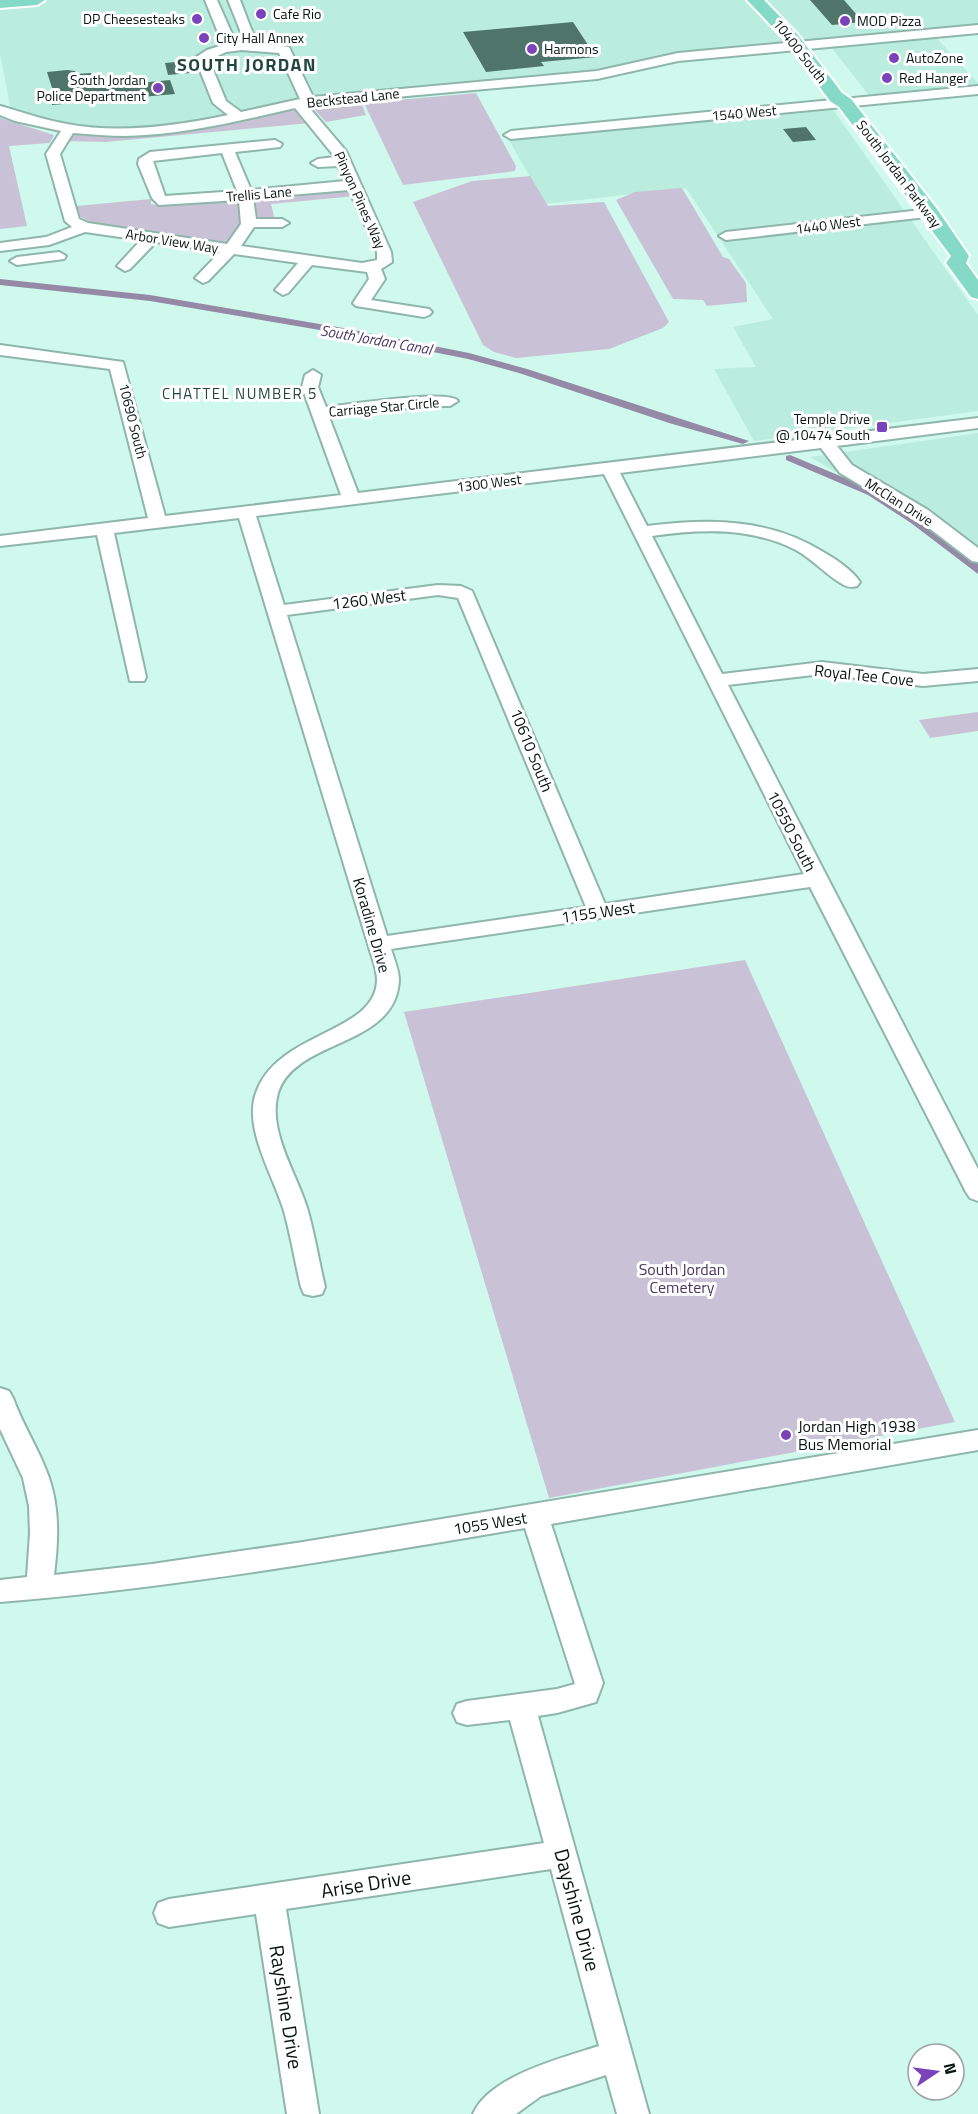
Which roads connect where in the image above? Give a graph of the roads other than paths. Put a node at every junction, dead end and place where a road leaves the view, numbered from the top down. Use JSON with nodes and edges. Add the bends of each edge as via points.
{"nodes":[{"id":1,"x":37,"y":0,"type":"edge"},
{"id":2,"x":211,"y":0,"type":"edge"},
{"id":3,"x":234,"y":0,"type":"edge"},
{"id":4,"x":755,"y":0,"type":"edge"},
{"id":5,"x":774,"y":0,"type":"edge"},
{"id":6,"x":1,"y":2,"type":"edge"},
{"id":7,"x":978,"y":29,"type":"edge"},
{"id":8,"x":248,"y":44,"type":"junction"},
{"id":9,"x":805,"y":45,"type":"junction"},
{"id":10,"x":232,"y":46,"type":"junction"},
{"id":11,"x":978,"y":90,"type":"edge"},
{"id":12,"x":847,"y":98,"type":"junction"},
{"id":13,"x":303,"y":102,"type":"junction"},
{"id":14,"x":0,"y":110,"type":"edge"},
{"id":15,"x":239,"y":117,"type":"junction"},
{"id":16,"x":69,"y":129,"type":"junction"},
{"id":17,"x":511,"y":135,"type":"dead end"},
{"id":18,"x":275,"y":144,"type":"dead end"},
{"id":19,"x":227,"y":149,"type":"junction"},
{"id":20,"x":343,"y":161,"type":"junction"},
{"id":21,"x":318,"y":163,"type":"dead end"},
{"id":22,"x":354,"y":185,"type":"junction"},
{"id":23,"x":244,"y":195,"type":"junction"},
{"id":24,"x":930,"y":213,"type":"junction"},
{"id":25,"x":248,"y":223,"type":"junction"},
{"id":26,"x":283,"y":223,"type":"dead end"},
{"id":27,"x":84,"y":227,"type":"junction"},
{"id":28,"x":726,"y":236,"type":"dead end"},
{"id":29,"x":152,"y":237,"type":"junction"},
{"id":30,"x":34,"y":243,"type":"junction"},
{"id":31,"x":0,"y":247,"type":"edge"},
{"id":32,"x":229,"y":249,"type":"junction"},
{"id":33,"x":59,"y":256,"type":"dead end"},
{"id":34,"x":960,"y":256,"type":"junction"},
{"id":35,"x":39,"y":258,"type":"junction"},
{"id":36,"x":308,"y":260,"type":"junction"},
{"id":37,"x":17,"y":261,"type":"dead end"},
{"id":38,"x":978,"y":266,"type":"edge"},
{"id":39,"x":373,"y":267,"type":"junction"},
{"id":40,"x":145,"y":269,"type":"dead end"},
{"id":41,"x":223,"y":281,"type":"dead end"},
{"id":42,"x":266,"y":288,"type":"dead end"},
{"id":43,"x":283,"y":290,"type":"junction"},
{"id":44,"x":299,"y":293,"type":"dead end"},
{"id":45,"x":978,"y":293,"type":"edge"},
{"id":46,"x":345,"y":300,"type":"dead end"},
{"id":47,"x":361,"y":303,"type":"junction"},
{"id":48,"x":424,"y":312,"type":"dead end"},
{"id":49,"x":0,"y":350,"type":"edge"},
{"id":50,"x":313,"y":375,"type":"dead end"},
{"id":51,"x":450,"y":401,"type":"dead end"},
{"id":52,"x":319,"y":413,"type":"junction"},
{"id":53,"x":978,"y":423,"type":"edge"},
{"id":54,"x":825,"y":442,"type":"junction"},
{"id":55,"x":609,"y":468,"type":"junction"},
{"id":56,"x":351,"y":499,"type":"junction"},
{"id":57,"x":246,"y":511,"type":"junction"},
{"id":58,"x":158,"y":522,"type":"junction"},
{"id":59,"x":104,"y":529,"type":"junction"},
{"id":60,"x":641,"y":532,"type":"junction"},
{"id":61,"x":0,"y":541,"type":"edge"},
{"id":62,"x":978,"y":557,"type":"edge"},
{"id":63,"x":850,"y":582,"type":"dead end"},
{"id":64,"x":461,"y":591,"type":"joint"},
{"id":65,"x":277,"y":611,"type":"junction"},
{"id":66,"x":978,"y":675,"type":"edge"},
{"id":67,"x":137,"y":677,"type":"dead end"},
{"id":68,"x":715,"y":681,"type":"junction"},
{"id":69,"x":817,"y":879,"type":"junction"},
{"id":70,"x":598,"y":912,"type":"junction"},
{"id":71,"x":379,"y":944,"type":"junction"},
{"id":72,"x":978,"y":1191,"type":"edge"},
{"id":73,"x":313,"y":1287,"type":"dead end"},
{"id":74,"x":0,"y":1398,"type":"edge"},
{"id":75,"x":978,"y":1440,"type":"edge"},
{"id":76,"x":535,"y":1516,"type":"junction"},
{"id":77,"x":39,"y":1588,"type":"junction"},
{"id":78,"x":0,"y":1591,"type":"edge"},
{"id":79,"x":521,"y":1706,"type":"junction"},
{"id":80,"x":467,"y":1713,"type":"dead end"},
{"id":81,"x":561,"y":1854,"type":"junction"},
{"id":82,"x":269,"y":1899,"type":"junction"},
{"id":83,"x":169,"y":1913,"type":"dead end"},
{"id":84,"x":617,"y":2056,"type":"junction"},
{"id":85,"x":303,"y":2114,"type":"edge"},
{"id":86,"x":489,"y":2114,"type":"edge"},
{"id":87,"x":633,"y":2114,"type":"edge"}],
"edges":[{"from":1,"to":6,"type":"main road"},
{"from":2,"to":10,"type":"street"},
{"from":3,"to":8,"type":"street","via":[[250,40]]},
{"from":4,"to":9,"type":"main road","name":"10400 South"},
{"from":5,"to":9,"type":"main road","name":"10400 South"},
{"from":7,"to":9,"type":"street","name":"Beckstead Lane"},
{"from":8,"to":10,"type":"street"},
{"from":8,"to":13,"type":"street","name":"Pinyon Pines Way","via":[[284,50]]},
{"from":9,"to":12,"type":"main road","name":"10400 South"},
{"from":9,"to":13,"type":"street","name":"Beckstead Lane","via":[[653,60],[597,75]]},
{"from":10,"to":15,"type":"street","via":[[202,58],[220,103]]},
{"from":11,"to":12,"type":"street","name":"1540 West"},
{"from":12,"to":17,"type":"street","name":"1540 West"},
{"from":12,"to":24,"type":"main road","name":"South Jordan Parkway"},
{"from":13,"to":15,"type":"street","name":"Beckstead Lane"},
{"from":13,"to":20,"type":"street","name":"Pinyon Pines Way"},
{"from":14,"to":16,"type":"street","name":"Beckstead Lane"},
{"from":15,"to":16,"type":"street","name":"Beckstead Lane","via":[[155,130]]},
{"from":16,"to":27,"type":"street","via":[[53,154],[72,221]]},
{"from":18,"to":19,"type":"street"},
{"from":19,"to":23,"type":"street"},
{"from":19,"to":23,"type":"street","name":"Trellis Lane","via":[[146,159],[159,198],[164,202]]},
{"from":20,"to":21,"type":"street"},
{"from":20,"to":22,"type":"street","name":"Pinyon Pines Way"},
{"from":22,"to":23,"type":"street","name":"Trellis Lane"},
{"from":22,"to":39,"type":"street","name":"Pinyon Pines Way","via":[[384,252],[385,262]]},
{"from":23,"to":25,"type":"street"},
{"from":24,"to":28,"type":"street","name":"1440 West"},
{"from":24,"to":34,"type":"main road","name":"South Jordan Parkway"},
{"from":25,"to":26,"type":"street"},
{"from":25,"to":32,"type":"street"},
{"from":27,"to":29,"type":"street","name":"Arbor View Way"},
{"from":27,"to":30,"type":"street","via":[[62,238]]},
{"from":29,"to":32,"type":"street","name":"Arbor View Way"},
{"from":29,"to":40,"type":"street","via":[[117,265]]},
{"from":30,"to":31,"type":"street"},
{"from":30,"to":35,"type":"street"},
{"from":32,"to":36,"type":"street","name":"Arbor View Way"},
{"from":32,"to":41,"type":"street","via":[[195,277]]},
{"from":33,"to":35,"type":"street"},
{"from":34,"to":38,"type":"main road"},
{"from":34,"to":45,"type":"main road","via":[[956,263]]},
{"from":35,"to":37,"type":"street"},
{"from":36,"to":39,"type":"street","name":"Arbor View Way"},
{"from":36,"to":43,"type":"street"},
{"from":39,"to":47,"type":"street","via":[[377,279]]},
{"from":42,"to":43,"type":"street"},
{"from":43,"to":44,"type":"street"},
{"from":46,"to":47,"type":"street"},
{"from":47,"to":48,"type":"street"},
{"from":49,"to":58,"type":"street","name":"10690 South","via":[[117,365]]},
{"from":50,"to":52,"type":"street","via":[[310,387]]},
{"from":51,"to":52,"type":"street","name":"Carriage Star Circle"},
{"from":52,"to":56,"type":"street"},
{"from":53,"to":54,"type":"street","name":"1300 West"},
{"from":54,"to":55,"type":"street","name":"1300 West"},
{"from":54,"to":62,"type":"street","name":"McClan Drive","via":[[846,469],[922,514]]},
{"from":55,"to":56,"type":"street","name":"1300 West"},
{"from":55,"to":60,"type":"street","name":"10550 South"},
{"from":56,"to":57,"type":"street","name":"1300 West"},
{"from":57,"to":58,"type":"street","name":"1300 West"},
{"from":57,"to":65,"type":"street","name":"Koradine Drive"},
{"from":58,"to":59,"type":"street","name":"1300 West"},
{"from":59,"to":61,"type":"street","name":"1300 West"},
{"from":59,"to":67,"type":"street"},
{"from":60,"to":63,"type":"street","via":[[707,524],[764,530],[809,549]]},
{"from":60,"to":68,"type":"street","name":"10550 South"},
{"from":64,"to":65,"type":"street","name":"1260 West","via":[[438,590]]},
{"from":64,"to":70,"type":"street","name":"10610 South","via":[[470,601]]},
{"from":65,"to":71,"type":"street","name":"Koradine Drive"},
{"from":66,"to":68,"type":"street","name":"Royal Tee Cove","via":[[923,680],[822,668]]},
{"from":68,"to":69,"type":"street","name":"10550 South"},
{"from":69,"to":70,"type":"street","name":"1155 West"},
{"from":69,"to":72,"type":"street","name":"10550 South"},
{"from":70,"to":71,"type":"street","name":"1155 West"},
{"from":71,"to":73,"type":"street","name":"Koradine Drive","via":[[388,981],[381,1003],[359,1025],[285,1064],[268,1091],[265,1106],[277,1163],[292,1198]]},
{"from":74,"to":77,"type":"street","via":[[43,1504],[45,1531]]},
{"from":75,"to":76,"type":"street","name":"1055 West"},
{"from":76,"to":77,"type":"street","name":"1055 West","via":[[232,1564]]},
{"from":76,"to":79,"type":"street","via":[[589,1683],[586,1693]]},
{"from":77,"to":78,"type":"street","name":"1055 West"},
{"from":79,"to":80,"type":"street"},
{"from":79,"to":81,"type":"street","name":"Dayshine Drive"},
{"from":81,"to":82,"type":"street","name":"Arise Drive"},
{"from":81,"to":84,"type":"street","name":"Dayshine Drive"},
{"from":82,"to":83,"type":"street","name":"Arise Drive"},
{"from":82,"to":85,"type":"street","name":"Rayshine Drive"},
{"from":84,"to":86,"type":"street","via":[[532,2083]]},
{"from":84,"to":87,"type":"street","name":"Dayshine Drive"}]}
